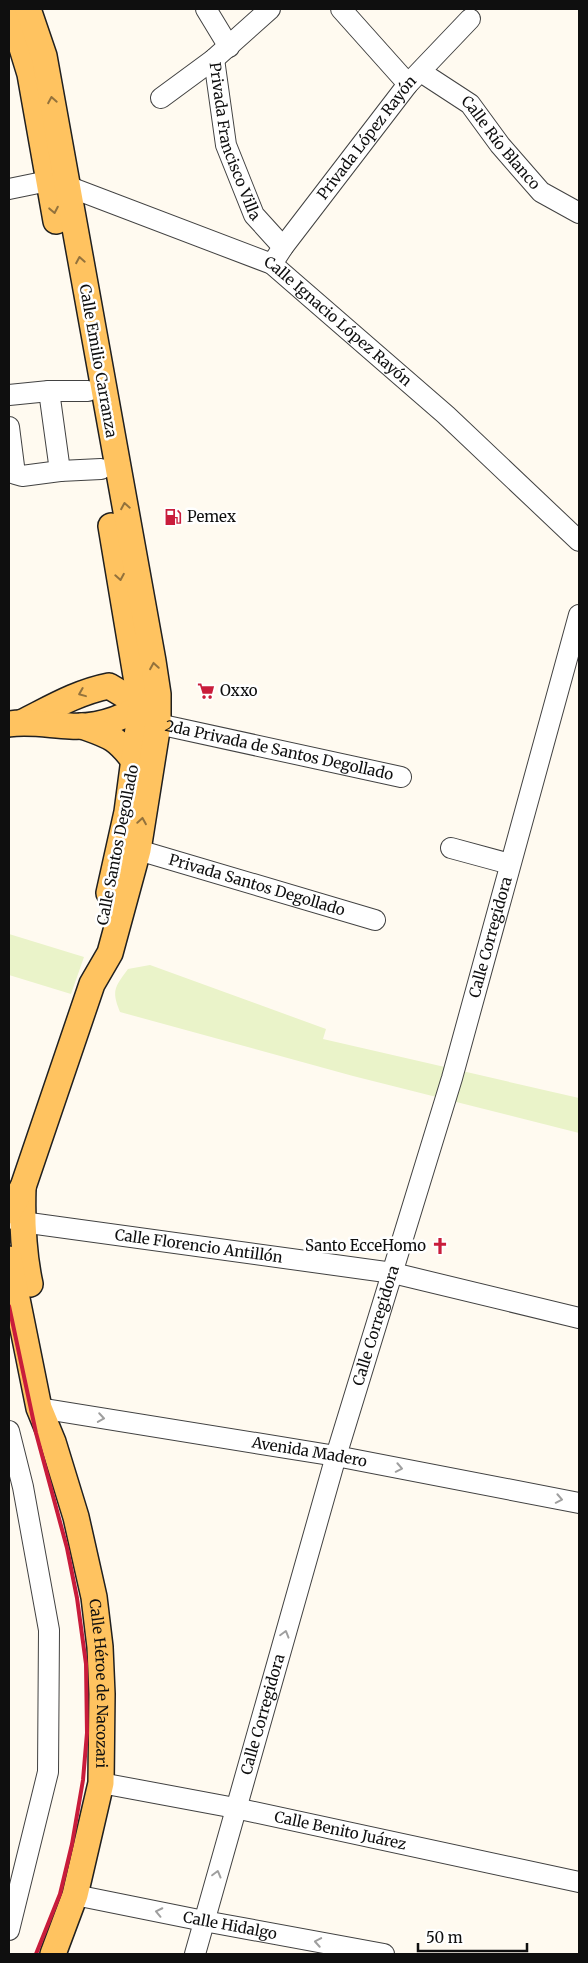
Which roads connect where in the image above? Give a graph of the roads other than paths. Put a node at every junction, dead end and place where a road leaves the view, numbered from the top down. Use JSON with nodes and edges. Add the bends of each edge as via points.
{"nodes":[{"id":1,"x":10,"y":9,"type":"edge"},
{"id":2,"x":28,"y":9,"type":"edge"},
{"id":3,"x":206,"y":9,"type":"edge"},
{"id":4,"x":270,"y":9,"type":"edge"},
{"id":5,"x":341,"y":9,"type":"edge"},
{"id":6,"x":470,"y":19,"type":"dead end"},
{"id":7,"x":221,"y":53,"type":"junction"},
{"id":8,"x":414,"y":78,"type":"junction"},
{"id":9,"x":161,"y":98,"type":"dead end"},
{"id":10,"x":58,"y":184,"type":"junction"},
{"id":11,"x":9,"y":189,"type":"edge"},
{"id":12,"x":579,"y":213,"type":"edge"},
{"id":13,"x":283,"y":247,"type":"junction"},
{"id":14,"x":272,"y":264,"type":"junction"},
{"id":15,"x":49,"y":391,"type":"junction"},
{"id":16,"x":88,"y":391,"type":"junction"},
{"id":17,"x":9,"y":395,"type":"edge"},
{"id":18,"x":9,"y":427,"type":"edge"},
{"id":19,"x":101,"y":468,"type":"junction"},
{"id":20,"x":60,"y":471,"type":"junction"},
{"id":21,"x":579,"y":541,"type":"edge"},
{"id":22,"x":579,"y":615,"type":"edge"},
{"id":23,"x":133,"y":658,"type":"junction"},
{"id":24,"x":108,"y":686,"type":"junction"},
{"id":25,"x":154,"y":710,"type":"junction"},
{"id":26,"x":16,"y":723,"type":"edge"},
{"id":27,"x":82,"y":726,"type":"junction"},
{"id":28,"x":135,"y":762,"type":"junction"},
{"id":29,"x":401,"y":777,"type":"dead end"},
{"id":30,"x":451,"y":848,"type":"dead end"},
{"id":31,"x":138,"y":850,"type":"junction"},
{"id":32,"x":510,"y":864,"type":"junction"},
{"id":33,"x":375,"y":920,"type":"dead end"},
{"id":34,"x":92,"y":984,"type":"junction"},
{"id":35,"x":13,"y":1217,"type":"edge"},
{"id":36,"x":9,"y":1259,"type":"edge"},
{"id":37,"x":393,"y":1273,"type":"junction"},
{"id":38,"x":579,"y":1318,"type":"edge"},
{"id":39,"x":46,"y":1409,"type":"junction"},
{"id":40,"x":9,"y":1430,"type":"edge"},
{"id":41,"x":336,"y":1456,"type":"junction"},
{"id":42,"x":579,"y":1502,"type":"edge"},
{"id":43,"x":101,"y":1783,"type":"junction"},
{"id":44,"x":235,"y":1808,"type":"junction"},
{"id":45,"x":579,"y":1882,"type":"edge"},
{"id":46,"x":75,"y":1895,"type":"junction"},
{"id":47,"x":204,"y":1921,"type":"junction"},
{"id":48,"x":9,"y":1930,"type":"edge"},
{"id":49,"x":53,"y":1954,"type":"edge"},
{"id":50,"x":195,"y":1954,"type":"edge"},
{"id":51,"x":384,"y":1954,"type":"edge"}],
"edges":[{"from":1,"to":10,"type":"main road","name":"Calle Emilio Carranza"},
{"from":10,"to":2,"type":"main road","name":"Calle Emilio Carranza","one_way":true,"via":[[44,56]]},
{"from":3,"to":7,"type":"street","name":"Privada Francisco Villa"},
{"from":4,"to":7,"type":"street"},
{"from":5,"to":8,"type":"street","name":"Calle Río Blanco"},
{"from":6,"to":8,"type":"street","name":"Privada López Rayón"},
{"from":7,"to":9,"type":"street","name":"Privada Francisco Villa"},
{"from":7,"to":13,"type":"street","name":"Privada Francisco Villa","via":[[226,145],[254,216]]},
{"from":8,"to":12,"type":"street","name":"Calle Río Blanco","via":[[470,104],[541,192]]},
{"from":8,"to":13,"type":"street","name":"Privada López Rayón"},
{"from":10,"to":11,"type":"street"},
{"from":10,"to":14,"type":"street","name":"Calle Ignacio López Rayón"},
{"from":10,"to":16,"type":"main road","name":"Calle Emilio Carranza","one_way":true},
{"from":25,"to":10,"type":"main road","name":"Calle Emilio Carranza","one_way":true},
{"from":13,"to":14,"type":"street","name":"Privada López Rayón"},
{"from":14,"to":21,"type":"street","name":"Calle Ignacio López Rayón","via":[[446,415]]},
{"from":15,"to":16,"type":"street"},
{"from":15,"to":17,"type":"street"},
{"from":15,"to":20,"type":"street"},
{"from":16,"to":19,"type":"main road","name":"Calle Emilio Carranza"},
{"from":18,"to":20,"type":"street","via":[[15,474]]},
{"from":19,"to":20,"type":"street"},
{"from":19,"to":23,"type":"main road","name":"Calle Emilio Carranza","one_way":true},
{"from":22,"to":32,"type":"street","name":"Calle Corregidora"},
{"from":23,"to":24,"type":"main road","via":[[127,671]]},
{"from":23,"to":25,"type":"main road","name":"Calle Emilio Carranza"},
{"from":24,"to":25,"type":"main road"},
{"from":24,"to":26,"type":"main road","one_way":true,"via":[[73,696]]},
{"from":25,"to":27,"type":"main road"},
{"from":25,"to":28,"type":"main road","name":"Calle Santos Degollado"},
{"from":25,"to":29,"type":"street","name":"2da Privada de Santos Degollado"},
{"from":31,"to":25,"type":"main road","name":"Calle Santos Degollado","one_way":true},
{"from":26,"to":27,"type":"main road"},
{"from":27,"to":28,"type":"main road","via":[[112,737]]},
{"from":28,"to":34,"type":"main road","name":"Calle Santos Degollado"},
{"from":30,"to":32,"type":"street"},
{"from":31,"to":33,"type":"street","name":"Privada Santos Degollado"},
{"from":31,"to":34,"type":"main road","name":"Calle Santos Degollado","via":[[110,953]]},
{"from":32,"to":37,"type":"street","name":"Calle Corregidora","via":[[452,1078]]},
{"from":34,"to":35,"type":"main road","name":"Calle Santos Degollado"},
{"from":35,"to":37,"type":"street","name":"Calle Florencio Antillón"},
{"from":35,"to":39,"type":"main road","name":"Calle Héroe de Nacozari","via":[[26,1262]]},
{"from":36,"to":39,"type":"main road","name":"Calle Héroe de Nacozari"},
{"from":37,"to":38,"type":"street","name":"Calle Florencio Antillón"},
{"from":37,"to":41,"type":"street","name":"Calle Corregidora"},
{"from":39,"to":41,"type":"street","name":"Avenida Madero","one_way":true},
{"from":39,"to":43,"type":"main road","name":"Calle Héroe de Nacozari","via":[[94,1597],[102,1694]]},
{"from":40,"to":48,"type":"street","via":[[23,1487],[49,1630],[48,1772]]},
{"from":41,"to":42,"type":"street","name":"Avenida Madero","one_way":true},
{"from":44,"to":41,"type":"street","name":"Calle Corregidora","one_way":true},
{"from":43,"to":44,"type":"street","name":"Calle Benito Juárez"},
{"from":43,"to":46,"type":"main road","name":"Calle Héroe de Nacozari"},
{"from":44,"to":45,"type":"street","name":"Calle Benito Juárez"},
{"from":47,"to":44,"type":"street","name":"Calle Corregidora","one_way":true},
{"from":47,"to":46,"type":"street","name":"Calle Hidalgo","one_way":true},
{"from":46,"to":49,"type":"main road","name":"Calle Héroe de Nacozari"},
{"from":47,"to":50,"type":"street","name":"Calle Corregidora"},
{"from":51,"to":47,"type":"street","name":"Calle Hidalgo","one_way":true}]}
